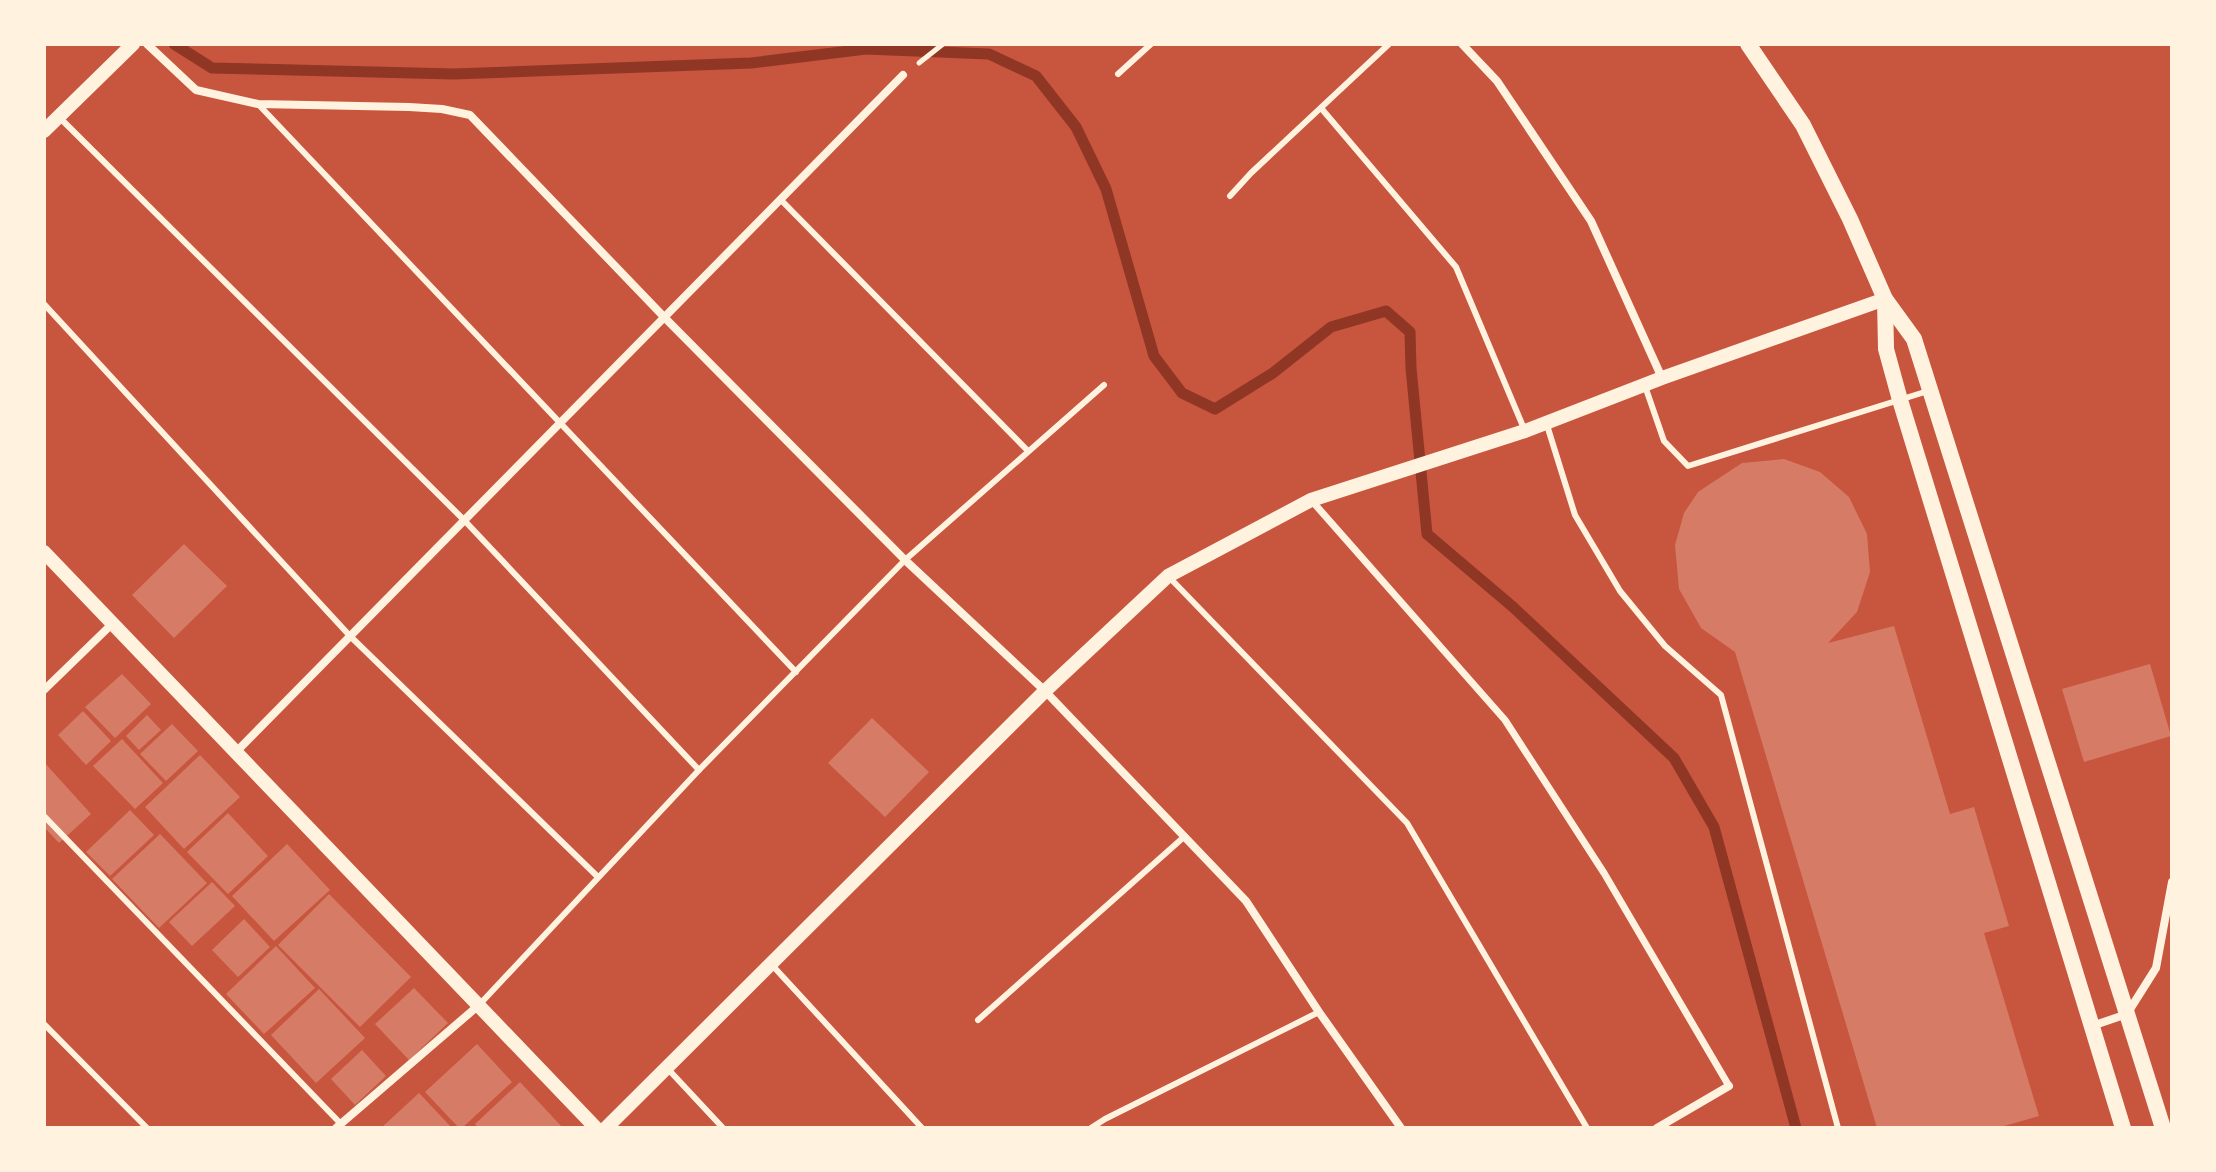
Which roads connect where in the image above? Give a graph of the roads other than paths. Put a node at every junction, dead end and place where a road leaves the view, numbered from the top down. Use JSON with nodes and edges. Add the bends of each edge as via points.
{"nodes":[{"id":1,"x":147,"y":44,"type":"edge"},
{"id":2,"x":1151,"y":44,"type":"edge"},
{"id":3,"x":1389,"y":44,"type":"edge"},
{"id":4,"x":1462,"y":44,"type":"edge"},
{"id":5,"x":1753,"y":46,"type":"edge"},
{"id":6,"x":125,"y":47,"type":"edge"},
{"id":7,"x":1118,"y":74,"type":"dead end"},
{"id":8,"x":903,"y":75,"type":"road end"},
{"id":9,"x":258,"y":104,"type":"junction"},
{"id":10,"x":1321,"y":108,"type":"junction"},
{"id":11,"x":58,"y":117,"type":"junction"},
{"id":12,"x":44,"y":131,"type":"edge"},
{"id":13,"x":1230,"y":196,"type":"dead end"},
{"id":14,"x":781,"y":200,"type":"junction"},
{"id":15,"x":1885,"y":299,"type":"junction"},
{"id":16,"x":44,"y":304,"type":"edge"},
{"id":17,"x":665,"y":318,"type":"junction"},
{"id":18,"x":1662,"y":378,"type":"junction"},
{"id":19,"x":1104,"y":385,"type":"dead end"},
{"id":20,"x":1645,"y":386,"type":"junction"},
{"id":21,"x":1931,"y":391,"type":"junction"},
{"id":22,"x":1900,"y":400,"type":"junction"},
{"id":23,"x":1546,"y":422,"type":"junction"},
{"id":24,"x":560,"y":424,"type":"junction"},
{"id":25,"x":1525,"y":431,"type":"junction"},
{"id":26,"x":1028,"y":451,"type":"junction"},
{"id":27,"x":1311,"y":500,"type":"junction"},
{"id":28,"x":464,"y":520,"type":"junction"},
{"id":29,"x":44,"y":552,"type":"edge"},
{"id":30,"x":905,"y":560,"type":"junction"},
{"id":31,"x":1168,"y":576,"type":"junction"},
{"id":32,"x":113,"y":623,"type":"junction"},
{"id":33,"x":350,"y":636,"type":"junction"},
{"id":34,"x":796,"y":672,"type":"junction"},
{"id":35,"x":44,"y":690,"type":"edge"},
{"id":36,"x":1045,"y":691,"type":"junction"},
{"id":37,"x":236,"y":752,"type":"junction"},
{"id":38,"x":699,"y":770,"type":"junction"},
{"id":39,"x":44,"y":816,"type":"edge"},
{"id":40,"x":1185,"y":836,"type":"junction"},
{"id":41,"x":598,"y":877,"type":"junction"},
{"id":42,"x":2172,"y":882,"type":"edge"},
{"id":43,"x":772,"y":965,"type":"junction"},
{"id":44,"x":479,"y":1005,"type":"junction"},
{"id":45,"x":1319,"y":1012,"type":"junction"},
{"id":46,"x":2127,"y":1014,"type":"junction"},
{"id":47,"x":978,"y":1020,"type":"dead end"},
{"id":48,"x":44,"y":1024,"type":"edge"},
{"id":49,"x":2092,"y":1026,"type":"junction"},
{"id":50,"x":667,"y":1068,"type":"junction"},
{"id":51,"x":1729,"y":1086,"type":"joint"},
{"id":52,"x":339,"y":1126,"type":"edge"},
{"id":53,"x":147,"y":1128,"type":"edge"},
{"id":54,"x":596,"y":1128,"type":"edge"},
{"id":55,"x":606,"y":1128,"type":"edge"},
{"id":56,"x":723,"y":1128,"type":"edge"},
{"id":57,"x":922,"y":1128,"type":"edge"},
{"id":58,"x":1091,"y":1128,"type":"edge"},
{"id":59,"x":1401,"y":1128,"type":"edge"},
{"id":60,"x":1587,"y":1128,"type":"edge"},
{"id":61,"x":1657,"y":1128,"type":"edge"},
{"id":62,"x":1838,"y":1128,"type":"edge"},
{"id":63,"x":2123,"y":1128,"type":"edge"},
{"id":64,"x":2163,"y":1128,"type":"edge"}],
"edges":[{"from":1,"to":9,"type":"street","via":[[196,90]]},
{"from":2,"to":7,"type":"lane"},
{"from":3,"to":10,"type":"lane"},
{"from":4,"to":18,"type":"street","via":[[1497,81],[1591,221]]},
{"from":5,"to":15,"type":"main road","via":[[1803,125]]},
{"from":6,"to":11,"type":"street"},
{"from":8,"to":14,"type":"street"},
{"from":9,"to":17,"type":"street","via":[[409,107],[470,115]]},
{"from":9,"to":24,"type":"lane"},
{"from":10,"to":13,"type":"lane"},
{"from":10,"to":25,"type":"lane","via":[[1456,267]]},
{"from":11,"to":12,"type":"street"},
{"from":11,"to":28,"type":"lane"},
{"from":14,"to":17,"type":"street"},
{"from":14,"to":26,"type":"lane"},
{"from":15,"to":18,"type":"street"},
{"from":15,"to":21,"type":"main road","via":[[1914,339]]},
{"from":15,"to":22,"type":"main road","via":[[1886,349]]},
{"from":16,"to":33,"type":"lane"},
{"from":17,"to":24,"type":"street"},
{"from":17,"to":30,"type":"street"},
{"from":18,"to":20,"type":"street"},
{"from":19,"to":26,"type":"lane"},
{"from":20,"to":22,"type":"lane","via":[[1664,441],[1688,466]]},
{"from":20,"to":23,"type":"street"},
{"from":21,"to":22,"type":"lane"},
{"from":21,"to":46,"type":"main road"},
{"from":22,"to":49,"type":"main road"},
{"from":23,"to":25,"type":"street"},
{"from":23,"to":62,"type":"lane","via":[[1575,515],[1620,591],[1665,646],[1721,695]]},
{"from":24,"to":28,"type":"street"},
{"from":24,"to":34,"type":"lane"},
{"from":25,"to":27,"type":"street"},
{"from":26,"to":30,"type":"lane"},
{"from":27,"to":31,"type":"street"},
{"from":27,"to":51,"type":"street","via":[[1505,720],[1604,873]]},
{"from":28,"to":33,"type":"street"},
{"from":28,"to":38,"type":"lane"},
{"from":29,"to":32,"type":"street"},
{"from":30,"to":34,"type":"lane"},
{"from":30,"to":36,"type":"street"},
{"from":31,"to":36,"type":"street"},
{"from":31,"to":60,"type":"lane","via":[[1407,823]]},
{"from":32,"to":35,"type":"street"},
{"from":32,"to":37,"type":"street"},
{"from":33,"to":37,"type":"street"},
{"from":33,"to":41,"type":"lane"},
{"from":34,"to":38,"type":"lane"},
{"from":36,"to":40,"type":"street"},
{"from":36,"to":43,"type":"street"},
{"from":37,"to":44,"type":"street"},
{"from":38,"to":41,"type":"lane"},
{"from":39,"to":52,"type":"lane"},
{"from":40,"to":45,"type":"street","via":[[1246,901]]},
{"from":40,"to":47,"type":"lane"},
{"from":41,"to":44,"type":"lane"},
{"from":42,"to":46,"type":"street","via":[[2156,968]]},
{"from":43,"to":50,"type":"street"},
{"from":43,"to":57,"type":"lane"},
{"from":44,"to":52,"type":"street"},
{"from":44,"to":54,"type":"street"},
{"from":45,"to":58,"type":"lane"},
{"from":45,"to":59,"type":"street"},
{"from":46,"to":49,"type":"street"},
{"from":46,"to":64,"type":"main road"},
{"from":48,"to":53,"type":"lane"},
{"from":49,"to":63,"type":"main road"},
{"from":50,"to":55,"type":"street"},
{"from":50,"to":56,"type":"lane"},
{"from":51,"to":61,"type":"street"}]}
